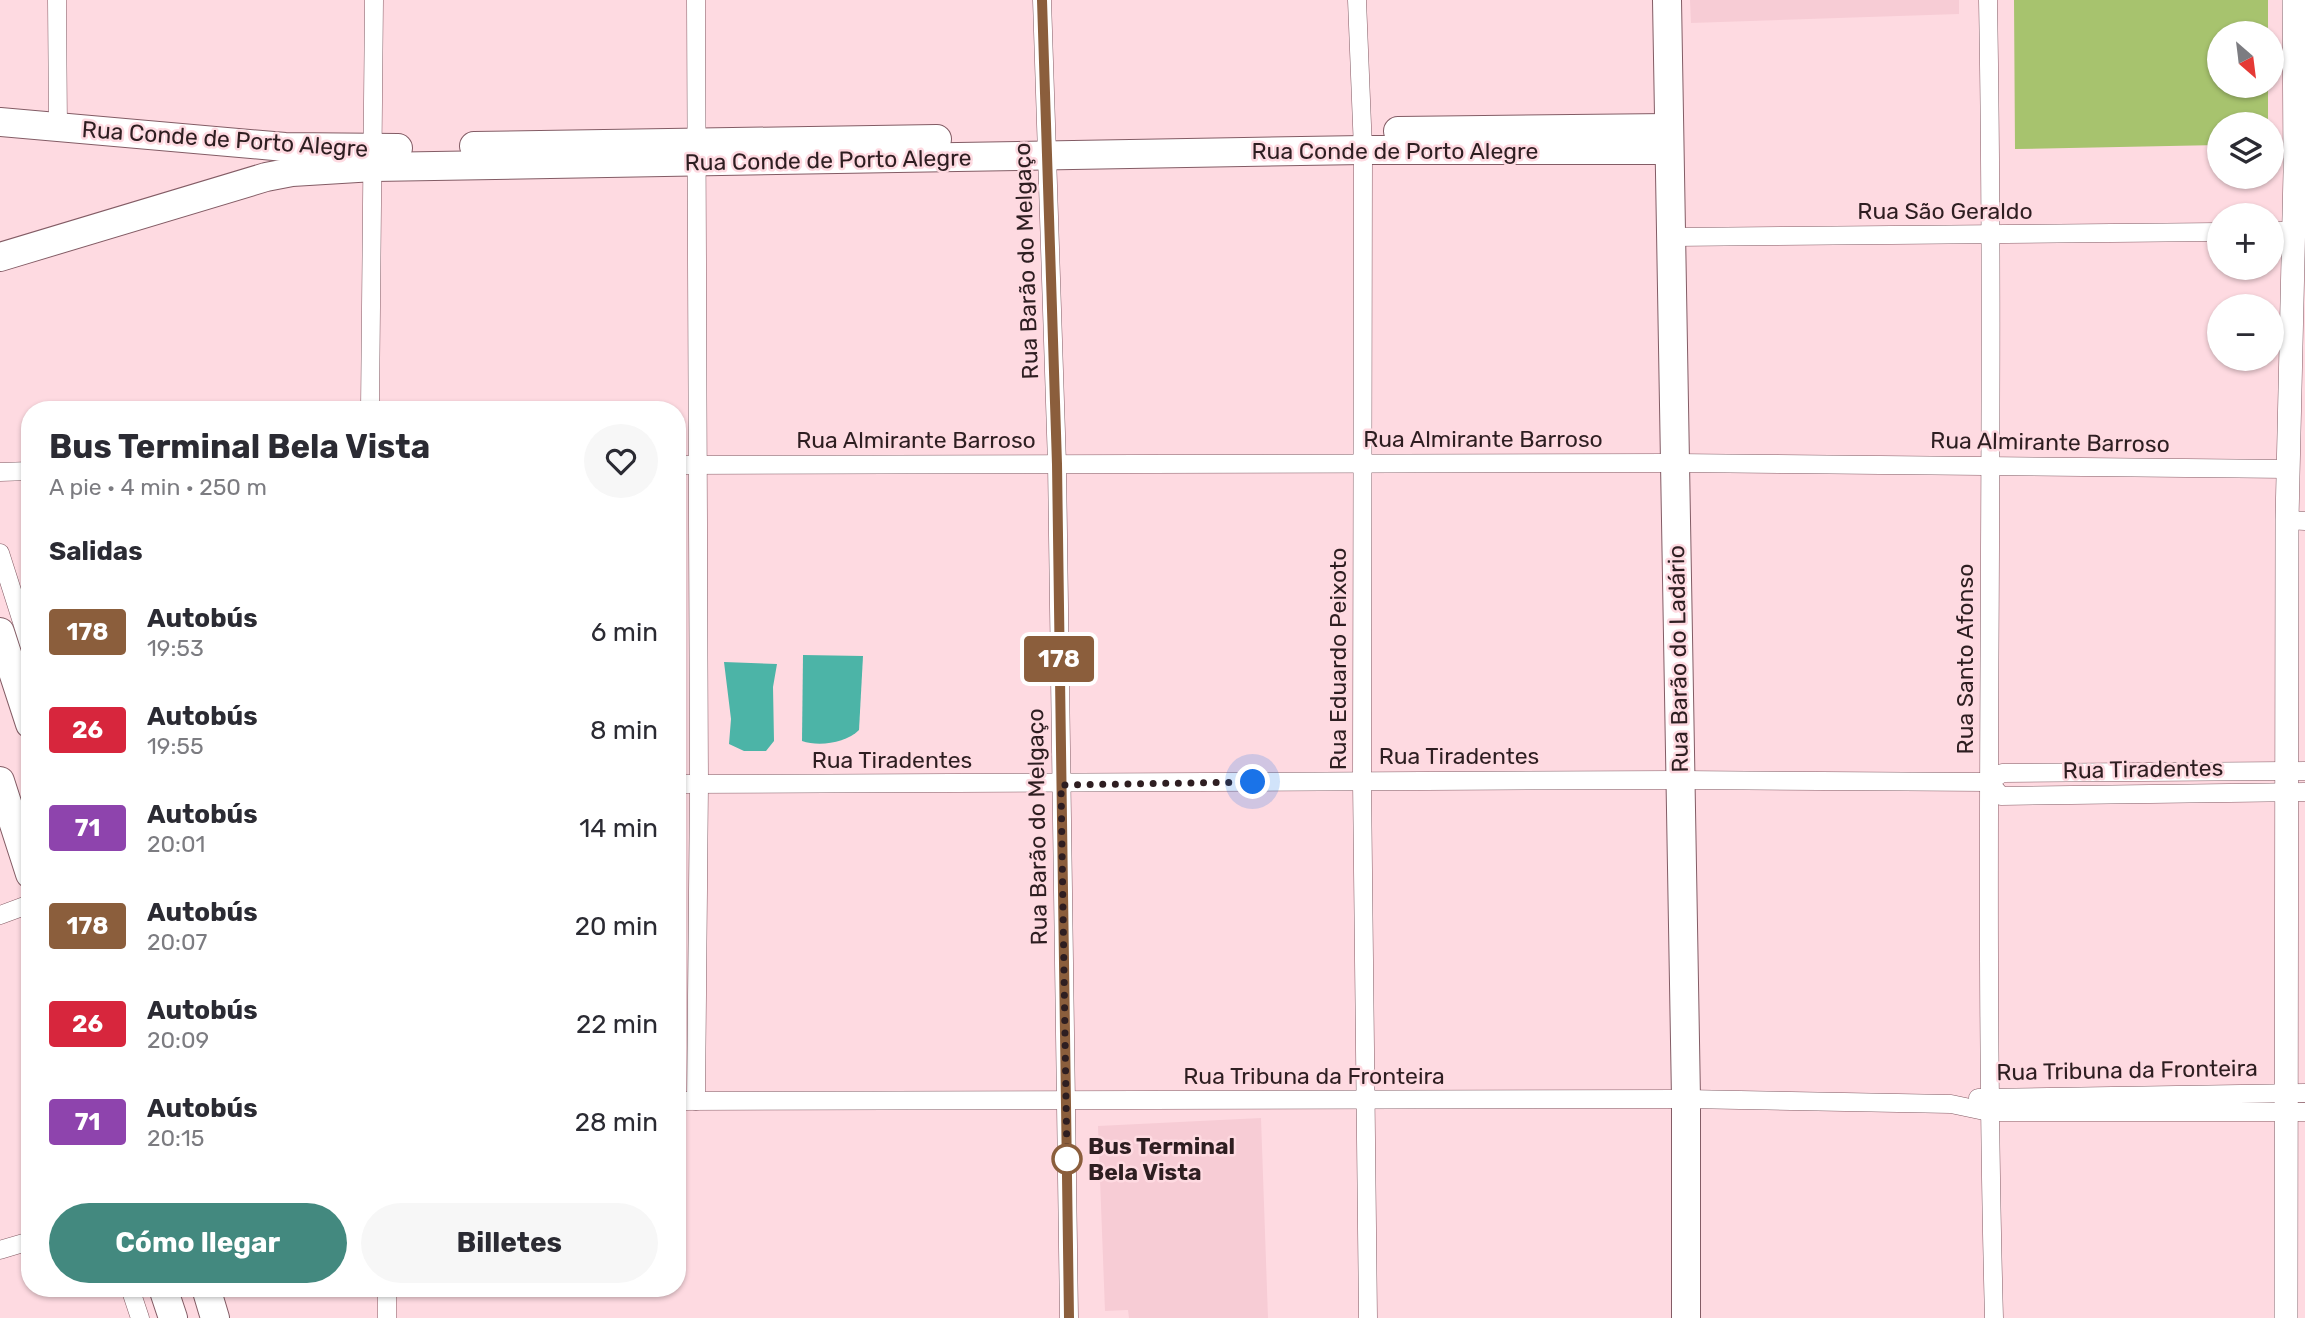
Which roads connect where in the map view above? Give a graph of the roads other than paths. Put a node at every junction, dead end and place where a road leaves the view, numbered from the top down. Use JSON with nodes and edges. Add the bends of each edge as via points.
{"nodes":[{"id":1,"x":57,"y":0,"type":"edge"},
{"id":2,"x":374,"y":0,"type":"edge"},
{"id":3,"x":696,"y":0,"type":"edge"},
{"id":4,"x":1042,"y":0,"type":"edge"},
{"id":5,"x":1357,"y":0,"type":"edge"},
{"id":6,"x":1667,"y":0,"type":"edge"},
{"id":7,"x":1988,"y":0,"type":"edge"},
{"id":8,"x":2294,"y":0,"type":"edge"},
{"id":9,"x":0,"y":122,"type":"edge"},
{"id":10,"x":58,"y":128,"type":"junction"},
{"id":11,"x":1668,"y":139,"type":"junction"},
{"id":12,"x":1362,"y":141,"type":"junction"},
{"id":13,"x":1047,"y":147,"type":"junction"},
{"id":14,"x":696,"y":151,"type":"junction"},
{"id":15,"x":374,"y":158,"type":"junction"},
{"id":16,"x":2283,"y":203,"type":"edge"},
{"id":17,"x":2207,"y":232,"type":"edge"},
{"id":18,"x":1993,"y":235,"type":"junction"},
{"id":19,"x":1672,"y":237,"type":"junction"},
{"id":20,"x":2284,"y":247,"type":"edge"},
{"id":21,"x":0,"y":257,"type":"edge"},
{"id":22,"x":2297,"y":350,"type":"edge"},
{"id":23,"x":370,"y":401,"type":"edge"},
{"id":24,"x":1363,"y":463,"type":"junction"},
{"id":25,"x":1676,"y":463,"type":"junction"},
{"id":26,"x":1057,"y":464,"type":"junction"},
{"id":27,"x":686,"y":465,"type":"edge"},
{"id":28,"x":699,"y":465,"type":"junction"},
{"id":29,"x":1989,"y":466,"type":"junction"},
{"id":30,"x":2288,"y":469,"type":"junction"},
{"id":31,"x":21,"y":471,"type":"edge"},
{"id":32,"x":0,"y":472,"type":"edge"},
{"id":33,"x":2296,"y":521,"type":"edge"},
{"id":34,"x":0,"y":553,"type":"edge"},
{"id":35,"x":21,"y":619,"type":"edge"},
{"id":36,"x":0,"y":632,"type":"edge"},
{"id":37,"x":2296,"y":639,"type":"edge"},
{"id":38,"x":21,"y":696,"type":"edge"},
{"id":39,"x":1680,"y":780,"type":"junction"},
{"id":40,"x":0,"y":781,"type":"edge"},
{"id":41,"x":1362,"y":781,"type":"junction"},
{"id":42,"x":2296,"y":781,"type":"edge"},
{"id":43,"x":1989,"y":782,"type":"junction"},
{"id":44,"x":686,"y":785,"type":"edge"},
{"id":45,"x":699,"y":785,"type":"junction"},
{"id":46,"x":1061,"y":785,"type":"junction"},
{"id":47,"x":21,"y":846,"type":"edge"},
{"id":48,"x":21,"y":907,"type":"edge"},
{"id":49,"x":0,"y":915,"type":"edge"},
{"id":50,"x":1686,"y":1099,"type":"junction"},
{"id":51,"x":1368,"y":1100,"type":"junction"},
{"id":52,"x":686,"y":1101,"type":"edge"},
{"id":53,"x":696,"y":1101,"type":"junction"},
{"id":54,"x":1067,"y":1101,"type":"junction"},
{"id":55,"x":2295,"y":1102,"type":"edge"},
{"id":56,"x":1989,"y":1104,"type":"junction"},
{"id":57,"x":21,"y":1244,"type":"edge"},
{"id":58,"x":0,"y":1250,"type":"edge"},
{"id":59,"x":133,"y":1297,"type":"edge"},
{"id":60,"x":166,"y":1297,"type":"edge"},
{"id":61,"x":209,"y":1297,"type":"edge"},
{"id":62,"x":387,"y":1297,"type":"edge"},
{"id":63,"x":140,"y":1318,"type":"edge"},
{"id":64,"x":173,"y":1318,"type":"edge"},
{"id":65,"x":215,"y":1318,"type":"edge"},
{"id":66,"x":387,"y":1318,"type":"edge"},
{"id":67,"x":1069,"y":1318,"type":"edge"},
{"id":68,"x":1368,"y":1318,"type":"edge"},
{"id":69,"x":1686,"y":1318,"type":"edge"},
{"id":70,"x":1994,"y":1318,"type":"edge"},
{"id":71,"x":2287,"y":1318,"type":"edge"}],
"edges":[{"from":1,"to":10,"type":"street"},
{"from":2,"to":15,"type":"street"},
{"from":3,"to":14,"type":"street"},
{"from":4,"to":13,"type":"street","name":"Rua Barão do Melgaço"},
{"from":5,"to":12,"type":"street","name":"Rua Eduardo Peixoto"},
{"from":6,"to":11,"type":"main road","name":"Rua Barão do Ladário"},
{"from":7,"to":18,"type":"street","name":"Rua Santo Afonso"},
{"from":8,"to":16,"type":"street"},
{"from":9,"to":10,"type":"main road","name":"Rua Conde de Porto Alegre"},
{"from":10,"to":15,"type":"main road","name":"Rua Conde de Porto Alegre"},
{"from":11,"to":12,"type":"main road","name":"Rua Conde de Porto Alegre"},
{"from":11,"to":19,"type":"main road","name":"Rua Barão do Ladário"},
{"from":12,"to":13,"type":"main road","name":"Rua Conde de Porto Alegre"},
{"from":12,"to":24,"type":"street","name":"Rua Eduardo Peixoto"},
{"from":13,"to":14,"type":"main road","name":"Rua Conde de Porto Alegre"},
{"from":13,"to":26,"type":"street","name":"Rua Barão do Melgaço"},
{"from":14,"to":15,"type":"main road","name":"Rua Conde de Porto Alegre"},
{"from":14,"to":28,"type":"street"},
{"from":15,"to":21,"type":"main road","name":"Rua Conde de Porto Alegre","via":[[266,177]]},
{"from":15,"to":23,"type":"street"},
{"from":17,"to":18,"type":"street","name":"Rua São Geraldo"},
{"from":18,"to":19,"type":"street","name":"Rua São Geraldo"},
{"from":18,"to":29,"type":"street","name":"Rua Santo Afonso"},
{"from":19,"to":25,"type":"main road","name":"Rua Barão do Ladário"},
{"from":20,"to":22,"type":"street"},
{"from":22,"to":30,"type":"street"},
{"from":24,"to":25,"type":"street","name":"Rua Almirante Barroso"},
{"from":24,"to":26,"type":"street","name":"Rua Almirante Barroso"},
{"from":24,"to":41,"type":"street","name":"Rua Eduardo Peixoto"},
{"from":25,"to":29,"type":"street","name":"Rua Almirante Barroso"},
{"from":25,"to":39,"type":"main road","name":"Rua Barão do Ladário"},
{"from":26,"to":28,"type":"street","name":"Rua Almirante Barroso"},
{"from":26,"to":46,"type":"street","name":"Rua Barão do Melgaço"},
{"from":27,"to":28,"type":"street","name":"Rua Almirante Barroso"},
{"from":28,"to":45,"type":"street"},
{"from":29,"to":30,"type":"street","name":"Rua Almirante Barroso"},
{"from":29,"to":43,"type":"street","name":"Rua Santo Afonso"},
{"from":30,"to":33,"type":"street"},
{"from":31,"to":32,"type":"street"},
{"from":33,"to":37,"type":"street"},
{"from":34,"to":35,"type":"street"},
{"from":36,"to":38,"type":"main road"},
{"from":37,"to":42,"type":"street"},
{"from":39,"to":41,"type":"street","name":"Rua Tiradentes"},
{"from":39,"to":43,"type":"street","name":"Rua Tiradentes"},
{"from":39,"to":50,"type":"main road","name":"Rua Barão do Ladário"},
{"from":40,"to":47,"type":"main road"},
{"from":41,"to":46,"type":"street","name":"Rua Tiradentes"},
{"from":41,"to":51,"type":"street","name":"Rua Eduardo Peixoto"},
{"from":42,"to":43,"type":"street","name":"Rua Tiradentes","via":[[2001,773]]},
{"from":42,"to":55,"type":"street"},
{"from":43,"to":56,"type":"street","name":"Rua Santo Afonso"},
{"from":44,"to":45,"type":"street","name":"Rua Tiradentes"},
{"from":45,"to":46,"type":"street","name":"Rua Tiradentes"},
{"from":45,"to":53,"type":"street"},
{"from":46,"to":54,"type":"street","name":"Rua Barão do Melgaço"},
{"from":48,"to":49,"type":"street"},
{"from":50,"to":51,"type":"street","name":"Rua Tribuna da Fronteira"},
{"from":50,"to":56,"type":"street","name":"Rua Tribuna da Fronteira"},
{"from":50,"to":69,"type":"main road","name":"Rua Barão do Ladário"},
{"from":51,"to":54,"type":"street","name":"Rua Tribuna da Fronteira"},
{"from":51,"to":68,"type":"street","name":"Rua Eduardo Peixoto"},
{"from":52,"to":53,"type":"street","name":"Rua Tribuna da Fronteira"},
{"from":53,"to":54,"type":"street","name":"Rua Tribuna da Fronteira"},
{"from":54,"to":67,"type":"street","name":"Rua Barão do Melgaço"},
{"from":55,"to":56,"type":"street","name":"Rua Tribuna da Fronteira"},
{"from":55,"to":71,"type":"street"},
{"from":56,"to":70,"type":"street","name":"Rua Santo Afonso"},
{"from":57,"to":58,"type":"street"},
{"from":59,"to":63,"type":"street"},
{"from":60,"to":64,"type":"main road"},
{"from":61,"to":65,"type":"main road"},
{"from":62,"to":66,"type":"street"}]}
